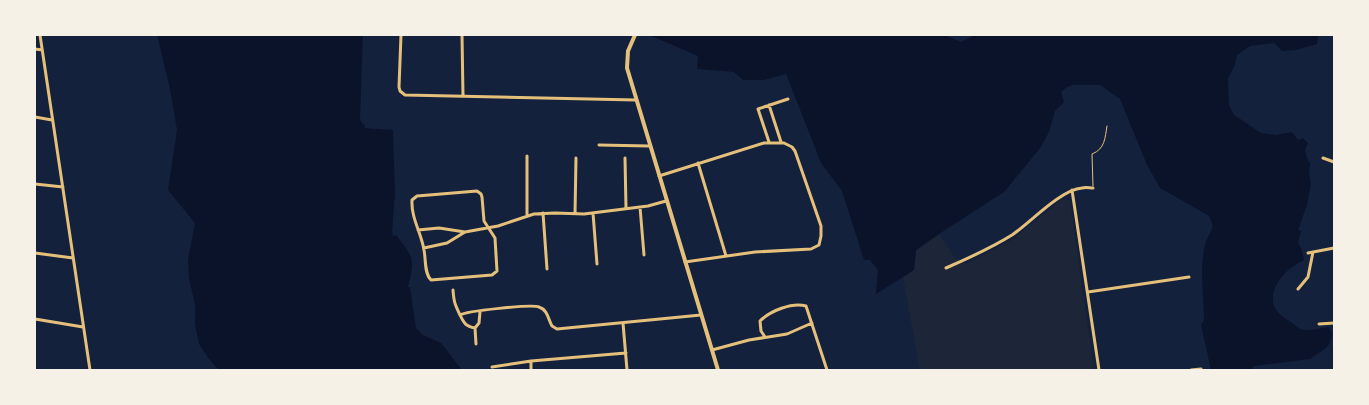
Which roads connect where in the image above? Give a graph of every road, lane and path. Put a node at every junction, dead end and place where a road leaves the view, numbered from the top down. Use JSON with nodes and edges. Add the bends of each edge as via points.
{"nodes":[{"id":1,"x":40,"y":35,"type":"edge"},
{"id":2,"x":401,"y":35,"type":"edge"},
{"id":3,"x":462,"y":35,"type":"edge"},
{"id":4,"x":634,"y":35,"type":"edge"},
{"id":5,"x":35,"y":49,"type":"edge"},
{"id":6,"x":42,"y":50,"type":"junction"},
{"id":7,"x":463,"y":96,"type":"junction"},
{"id":8,"x":788,"y":99,"type":"dead end"},
{"id":9,"x":636,"y":100,"type":"junction"},
{"id":10,"x":769,"y":105,"type":"junction"},
{"id":11,"x":35,"y":117,"type":"edge"},
{"id":12,"x":52,"y":120,"type":"junction"},
{"id":13,"x":1107,"y":126,"type":"dead end"},
{"id":14,"x":769,"y":142,"type":"junction"},
{"id":15,"x":781,"y":142,"type":"junction"},
{"id":16,"x":599,"y":145,"type":"dead end"},
{"id":17,"x":650,"y":146,"type":"junction"},
{"id":18,"x":527,"y":156,"type":"dead end"},
{"id":19,"x":576,"y":158,"type":"dead end"},
{"id":20,"x":625,"y":158,"type":"dead end"},
{"id":21,"x":1323,"y":158,"type":"dead end"},
{"id":22,"x":1334,"y":162,"type":"edge"},
{"id":23,"x":698,"y":163,"type":"junction"},
{"id":24,"x":659,"y":176,"type":"junction"},
{"id":25,"x":35,"y":184,"type":"edge"},
{"id":26,"x":63,"y":187,"type":"junction"},
{"id":27,"x":1093,"y":188,"type":"joint"},
{"id":28,"x":1072,"y":190,"type":"junction"},
{"id":29,"x":666,"y":201,"type":"junction"},
{"id":30,"x":640,"y":206,"type":"junction"},
{"id":31,"x":626,"y":208,"type":"junction"},
{"id":32,"x":542,"y":213,"type":"junction"},
{"id":33,"x":592,"y":213,"type":"junction"},
{"id":34,"x":575,"y":214,"type":"junction"},
{"id":35,"x":527,"y":216,"type":"junction"},
{"id":36,"x":489,"y":228,"type":"junction"},
{"id":37,"x":418,"y":230,"type":"junction"},
{"id":38,"x":465,"y":232,"type":"junction"},
{"id":39,"x":424,"y":248,"type":"junction"},
{"id":40,"x":1334,"y":248,"type":"edge"},
{"id":41,"x":35,"y":253,"type":"edge"},
{"id":42,"x":644,"y":254,"type":"dead end"},
{"id":43,"x":726,"y":256,"type":"junction"},
{"id":44,"x":73,"y":258,"type":"junction"},
{"id":45,"x":685,"y":262,"type":"junction"},
{"id":46,"x":597,"y":264,"type":"dead end"},
{"id":47,"x":946,"y":268,"type":"dead end"},
{"id":48,"x":547,"y":269,"type":"dead end"},
{"id":49,"x":1189,"y":277,"type":"dead end"},
{"id":50,"x":1298,"y":289,"type":"dead end"},
{"id":51,"x":454,"y":290,"type":"dead end"},
{"id":52,"x":1088,"y":292,"type":"junction"},
{"id":53,"x":480,"y":312,"type":"junction"},
{"id":54,"x":460,"y":315,"type":"junction"},
{"id":55,"x":701,"y":315,"type":"junction"},
{"id":56,"x":35,"y":319,"type":"edge"},
{"id":57,"x":623,"y":323,"type":"junction"},
{"id":58,"x":1334,"y":323,"type":"edge"},
{"id":59,"x":812,"y":324,"type":"junction"},
{"id":60,"x":1319,"y":324,"type":"dead end"},
{"id":61,"x":83,"y":327,"type":"junction"},
{"id":62,"x":475,"y":328,"type":"junction"},
{"id":63,"x":765,"y":337,"type":"junction"},
{"id":64,"x":476,"y":344,"type":"dead end"},
{"id":65,"x":712,"y":350,"type":"junction"},
{"id":66,"x":626,"y":353,"type":"junction"},
{"id":67,"x":531,"y":361,"type":"junction"},
{"id":68,"x":492,"y":367,"type":"dead end"},
{"id":69,"x":1201,"y":368,"type":"dead end"},
{"id":70,"x":90,"y":370,"type":"edge"},
{"id":71,"x":530,"y":370,"type":"edge"},
{"id":72,"x":627,"y":370,"type":"edge"},
{"id":73,"x":718,"y":370,"type":"edge"},
{"id":74,"x":827,"y":370,"type":"edge"},
{"id":75,"x":1099,"y":370,"type":"edge"},
{"id":76,"x":1191,"y":370,"type":"edge"}],
"edges":[{"from":1,"to":6,"type":"street"},
{"from":2,"to":7,"type":"street","via":[[400,91],[405,95]]},
{"from":3,"to":7,"type":"street"},
{"from":4,"to":9,"type":"street","via":[[626,65]]},
{"from":5,"to":6,"type":"street"},
{"from":6,"to":12,"type":"street"},
{"from":7,"to":9,"type":"street"},
{"from":8,"to":10,"type":"street"},
{"from":9,"to":17,"type":"street"},
{"from":10,"to":14,"type":"street","via":[[758,109]]},
{"from":10,"to":15,"type":"street"},
{"from":11,"to":12,"type":"street"},
{"from":12,"to":26,"type":"street"},
{"from":13,"to":27,"type":"lane","via":[[1103,145],[1092,154]]},
{"from":14,"to":15,"type":"street"},
{"from":14,"to":23,"type":"street"},
{"from":15,"to":43,"type":"street","via":[[795,151],[809,187],[821,226],[819,245],[805,251]]},
{"from":16,"to":17,"type":"street"},
{"from":17,"to":24,"type":"street"},
{"from":18,"to":35,"type":"street"},
{"from":19,"to":34,"type":"street"},
{"from":20,"to":31,"type":"street"},
{"from":21,"to":22,"type":"street"},
{"from":23,"to":24,"type":"street"},
{"from":23,"to":43,"type":"street"},
{"from":24,"to":29,"type":"street"},
{"from":25,"to":26,"type":"street"},
{"from":26,"to":44,"type":"street"},
{"from":27,"to":28,"type":"street"},
{"from":28,"to":47,"type":"street","via":[[1012,235]]},
{"from":28,"to":52,"type":"street"},
{"from":29,"to":30,"type":"street"},
{"from":29,"to":45,"type":"street"},
{"from":30,"to":31,"type":"street"},
{"from":30,"to":42,"type":"street"},
{"from":31,"to":33,"type":"street"},
{"from":32,"to":34,"type":"street"},
{"from":32,"to":35,"type":"street"},
{"from":32,"to":48,"type":"street"},
{"from":33,"to":34,"type":"street"},
{"from":33,"to":46,"type":"street"},
{"from":35,"to":36,"type":"street"},
{"from":36,"to":37,"type":"street","via":[[484,222],[482,197],[477,191],[414,197],[412,212]]},
{"from":36,"to":38,"type":"street"},
{"from":36,"to":39,"type":"street","via":[[495,238],[498,269],[492,275],[431,280]]},
{"from":37,"to":38,"type":"street","via":[[440,228]]},
{"from":37,"to":39,"type":"street"},
{"from":38,"to":39,"type":"street","via":[[447,243]]},
{"from":40,"to":50,"type":"street","via":[[1310,253],[1308,277]]},
{"from":41,"to":44,"type":"street"},
{"from":43,"to":45,"type":"street"},
{"from":44,"to":61,"type":"street"},
{"from":45,"to":55,"type":"street"},
{"from":49,"to":52,"type":"street"},
{"from":51,"to":54,"type":"street","via":[[455,306]]},
{"from":52,"to":75,"type":"street"},
{"from":53,"to":54,"type":"street"},
{"from":53,"to":57,"type":"street","via":[[538,307],[546,312],[552,326],[557,329]]},
{"from":53,"to":62,"type":"street"},
{"from":54,"to":62,"type":"street","via":[[464,324]]},
{"from":55,"to":57,"type":"street"},
{"from":55,"to":65,"type":"street"},
{"from":56,"to":61,"type":"street"},
{"from":57,"to":66,"type":"street"},
{"from":58,"to":60,"type":"street"},
{"from":59,"to":63,"type":"street","via":[[787,334]]},
{"from":59,"to":63,"type":"street","via":[[806,306],[782,309],[760,320]]},
{"from":59,"to":74,"type":"street"},
{"from":61,"to":70,"type":"street"},
{"from":62,"to":64,"type":"street"},
{"from":63,"to":65,"type":"street"},
{"from":65,"to":73,"type":"street"},
{"from":66,"to":67,"type":"street"},
{"from":66,"to":72,"type":"street"},
{"from":67,"to":68,"type":"street"},
{"from":67,"to":71,"type":"street"},
{"from":69,"to":76,"type":"street"}]}
